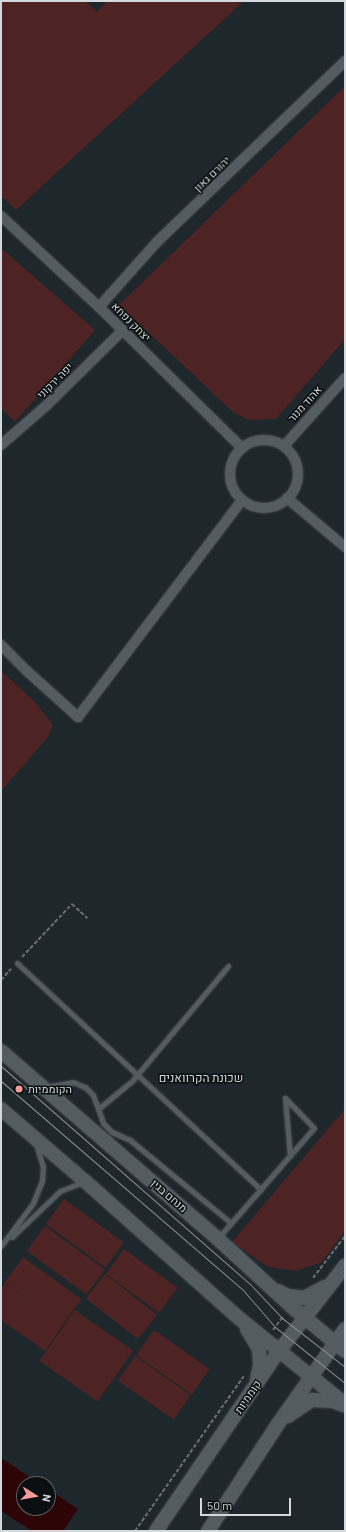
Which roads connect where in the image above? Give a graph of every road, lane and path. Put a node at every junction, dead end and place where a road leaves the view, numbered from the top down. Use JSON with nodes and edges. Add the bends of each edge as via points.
{"nodes":[{"id":1,"x":345,"y":61,"type":"edge"},
{"id":2,"x":1,"y":216,"type":"edge"},
{"id":3,"x":99,"y":306,"type":"junction"},
{"id":4,"x":122,"y":331,"type":"junction"},
{"id":5,"x":345,"y":378,"type":"edge"},
{"id":6,"x":1,"y":445,"type":"edge"},
{"id":7,"x":284,"y":446,"type":"junction"},
{"id":8,"x":242,"y":448,"type":"junction"},
{"id":9,"x":287,"y":498,"type":"junction"},
{"id":10,"x":242,"y":500,"type":"junction"},
{"id":11,"x":345,"y":547,"type":"edge"},
{"id":12,"x":1,"y":645,"type":"edge"},
{"id":13,"x":88,"y":918,"type":"dead end"},
{"id":14,"x":17,"y":963,"type":"junction"},
{"id":15,"x":228,"y":966,"type":"dead end"},
{"id":16,"x":1,"y":980,"type":"edge"},
{"id":17,"x":1,"y":1051,"type":"edge"},
{"id":18,"x":137,"y":1075,"type":"junction"},
{"id":19,"x":43,"y":1088,"type":"junction"},
{"id":20,"x":1,"y":1109,"type":"edge"},
{"id":21,"x":98,"y":1109,"type":"junction"},
{"id":22,"x":33,"y":1136,"type":"junction"},
{"id":23,"x":290,"y":1156,"type":"junction"},
{"id":24,"x":86,"y":1182,"type":"junction"},
{"id":25,"x":260,"y":1190,"type":"junction"},
{"id":26,"x":231,"y":1223,"type":"junction"},
{"id":27,"x":345,"y":1236,"type":"edge"},
{"id":28,"x":218,"y":1239,"type":"junction"},
{"id":29,"x":1,"y":1247,"type":"edge"},
{"id":30,"x":345,"y":1266,"type":"edge"},
{"id":31,"x":312,"y":1279,"type":"dead end"},
{"id":32,"x":335,"y":1280,"type":"junction"},
{"id":33,"x":271,"y":1288,"type":"junction"},
{"id":34,"x":291,"y":1306,"type":"junction"},
{"id":35,"x":304,"y":1318,"type":"junction"},
{"id":36,"x":240,"y":1319,"type":"junction"},
{"id":37,"x":345,"y":1329,"type":"edge"},
{"id":38,"x":265,"y":1340,"type":"junction"},
{"id":39,"x":340,"y":1347,"type":"edge"},
{"id":40,"x":279,"y":1351,"type":"junction"},
{"id":41,"x":245,"y":1375,"type":"dead end"},
{"id":42,"x":311,"y":1377,"type":"junction"},
{"id":43,"x":256,"y":1387,"type":"junction"},
{"id":44,"x":345,"y":1405,"type":"edge"},
{"id":45,"x":278,"y":1424,"type":"junction"},
{"id":46,"x":136,"y":1531,"type":"edge"},
{"id":47,"x":156,"y":1531,"type":"edge"},
{"id":48,"x":208,"y":1531,"type":"edge"}],
"edges":[{"from":1,"to":3,"type":"street","name":"יהורם גאון","via":[[157,242]]},
{"from":2,"to":3,"type":"street","name":"יצחק נפחא"},
{"from":3,"to":4,"type":"street","name":"יצחק נפחא"},
{"from":4,"to":6,"type":"street","name":"יפה ירקוני","via":[[48,406]]},
{"from":4,"to":8,"type":"street","name":"יצחק נפחא"},
{"from":5,"to":7,"type":"street","name":"אהוד מנור"},
{"from":7,"to":8,"type":"street","via":[[265,440],[253,441]]},
{"from":7,"to":9,"type":"street","via":[[297,466],[298,478]]},
{"from":8,"to":10,"type":"street","via":[[234,457],[230,468],[230,480],[234,491]]},
{"from":9,"to":10,"type":"street","via":[[275,506],[263,508],[252,506]]},
{"from":9,"to":11,"type":"street"},
{"from":10,"to":12,"type":"street","via":[[78,716]]},
{"from":13,"to":14,"type":"path","via":[[72,904]]},
{"from":14,"to":16,"type":"path"},
{"from":14,"to":18,"type":"lane"},
{"from":15,"to":18,"type":"lane"},
{"from":17,"to":19,"type":"main road","name":"מנחם בגין"},
{"from":18,"to":21,"type":"lane"},
{"from":18,"to":25,"type":"lane"},
{"from":19,"to":21,"type":"lane","via":[[73,1082],[85,1087],[93,1095]]},
{"from":19,"to":28,"type":"main road","name":"מנחם בגין"},
{"from":20,"to":22,"type":"main road"},
{"from":21,"to":26,"type":"lane","via":[[103,1122],[112,1132],[130,1140]]},
{"from":22,"to":24,"type":"main road"},
{"from":22,"to":29,"type":"lane","via":[[43,1166],[42,1181],[33,1203]]},
{"from":23,"to":23,"type":"lane","via":[[314,1128],[285,1098],[289,1149]]},
{"from":23,"to":25,"type":"lane"},
{"from":24,"to":29,"type":"lane","via":[[60,1191]]},
{"from":24,"to":36,"type":"main road"},
{"from":25,"to":26,"type":"lane"},
{"from":26,"to":28,"type":"lane"},
{"from":27,"to":31,"type":"path"},
{"from":28,"to":33,"type":"main road","name":"מנחם בגין"},
{"from":30,"to":32,"type":"main road","name":"קוממיות"},
{"from":32,"to":33,"type":"main road","via":[[304,1298],[288,1296]]},
{"from":32,"to":35,"type":"main road","name":"קוממיות"},
{"from":33,"to":34,"type":"main road","name":"מנחם בגין"},
{"from":34,"to":35,"type":"main road","name":"מנחם בגין"},
{"from":34,"to":38,"type":"path"},
{"from":35,"to":39,"type":"main road","name":"מנחם בגין"},
{"from":35,"to":40,"type":"main road","name":"קוממיות"},
{"from":36,"to":38,"type":"main road"},
{"from":36,"to":43,"type":"main road","via":[[259,1349],[260,1366]]},
{"from":37,"to":39,"type":"main road"},
{"from":38,"to":40,"type":"main road"},
{"from":39,"to":42,"type":"main road"},
{"from":40,"to":42,"type":"main road"},
{"from":40,"to":43,"type":"main road","name":"קוממיות"},
{"from":41,"to":46,"type":"path"},
{"from":42,"to":44,"type":"main road"},
{"from":42,"to":45,"type":"main road"},
{"from":43,"to":47,"type":"main road","name":"קוממיות"},
{"from":44,"to":45,"type":"main road","via":[[333,1401],[312,1400]]},
{"from":45,"to":48,"type":"main road"}]}
